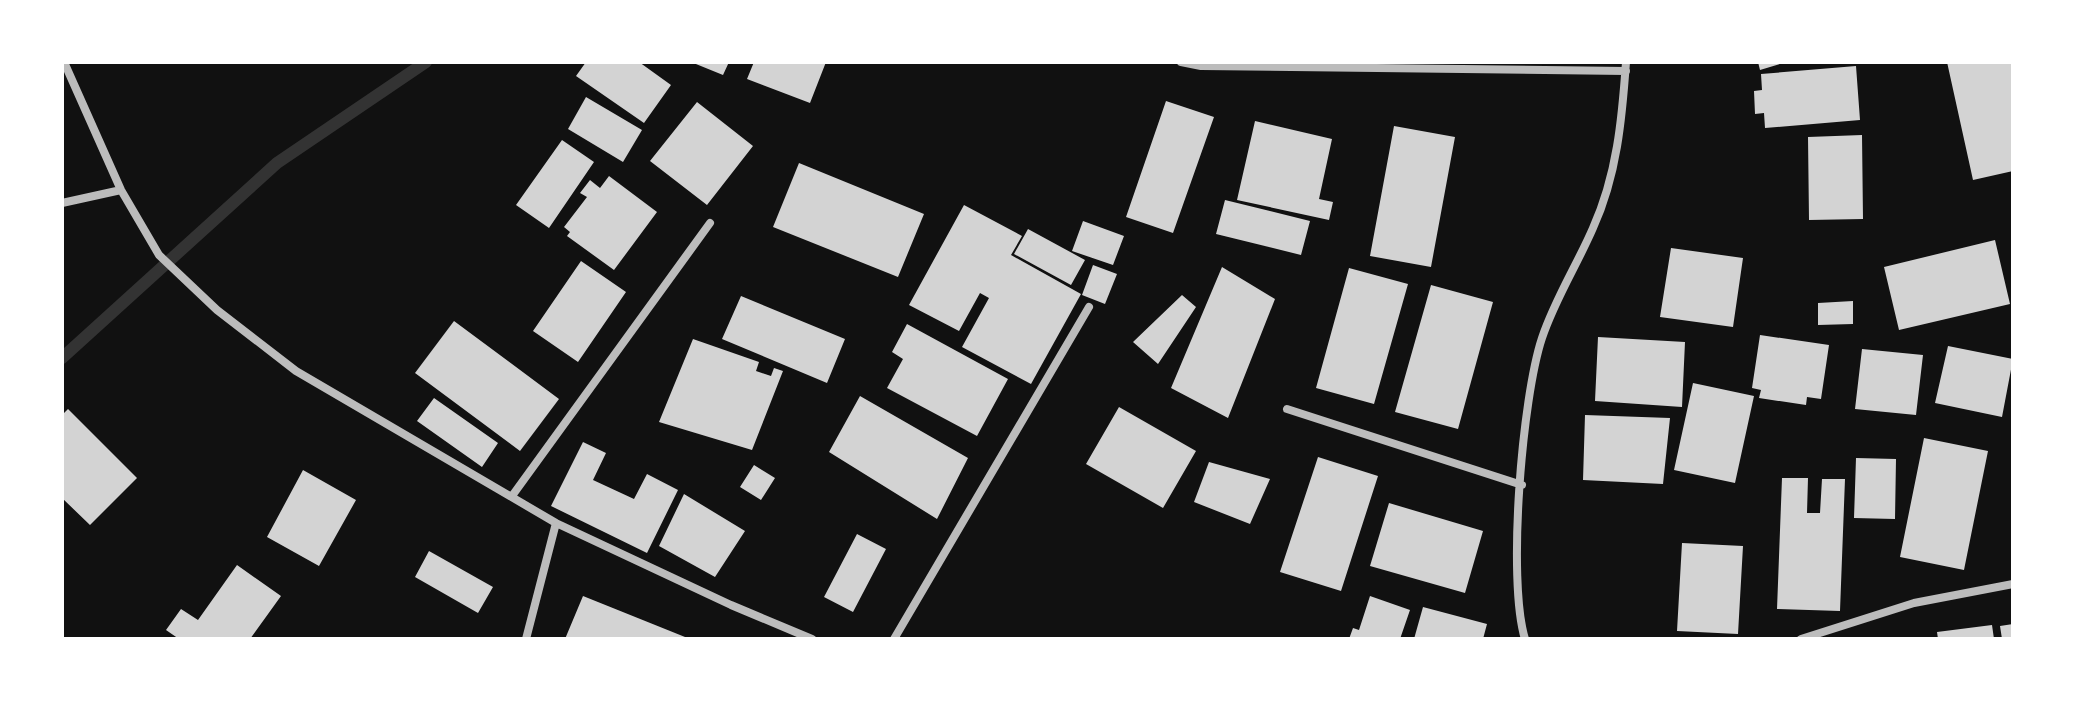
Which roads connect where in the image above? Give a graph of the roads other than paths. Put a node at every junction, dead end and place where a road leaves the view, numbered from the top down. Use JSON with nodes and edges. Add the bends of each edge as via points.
{"nodes":[{"id":1,"x":64,"y":62,"type":"edge"},
{"id":2,"x":1181,"y":62,"type":"edge"},
{"id":3,"x":1626,"y":66,"type":"edge"},
{"id":4,"x":121,"y":190,"type":"junction"},
{"id":5,"x":62,"y":203,"type":"edge"},
{"id":6,"x":710,"y":223,"type":"dead end"},
{"id":7,"x":1089,"y":307,"type":"dead end"},
{"id":8,"x":1287,"y":409,"type":"dead end"},
{"id":9,"x":1522,"y":485,"type":"junction"},
{"id":10,"x":512,"y":496,"type":"junction"},
{"id":11,"x":556,"y":523,"type":"junction"},
{"id":12,"x":2013,"y":584,"type":"edge"},
{"id":13,"x":526,"y":639,"type":"edge"},
{"id":14,"x":812,"y":639,"type":"edge"},
{"id":15,"x":894,"y":639,"type":"edge"},
{"id":16,"x":1525,"y":639,"type":"edge"},
{"id":17,"x":1801,"y":639,"type":"edge"}],
"edges":[{"from":1,"to":4,"type":"street"},
{"from":2,"to":3,"type":"street"},
{"from":3,"to":9,"type":"street","via":[[1618,157],[1594,227],[1541,340]]},
{"from":4,"to":5,"type":"street"},
{"from":4,"to":10,"type":"street","via":[[159,255],[217,310],[296,371]]},
{"from":6,"to":10,"type":"street"},
{"from":7,"to":15,"type":"street"},
{"from":8,"to":9,"type":"street"},
{"from":9,"to":16,"type":"street","via":[[1516,574]]},
{"from":10,"to":11,"type":"street"},
{"from":11,"to":13,"type":"street"},
{"from":11,"to":14,"type":"street"},
{"from":12,"to":17,"type":"street","via":[[1914,603]]}]}
